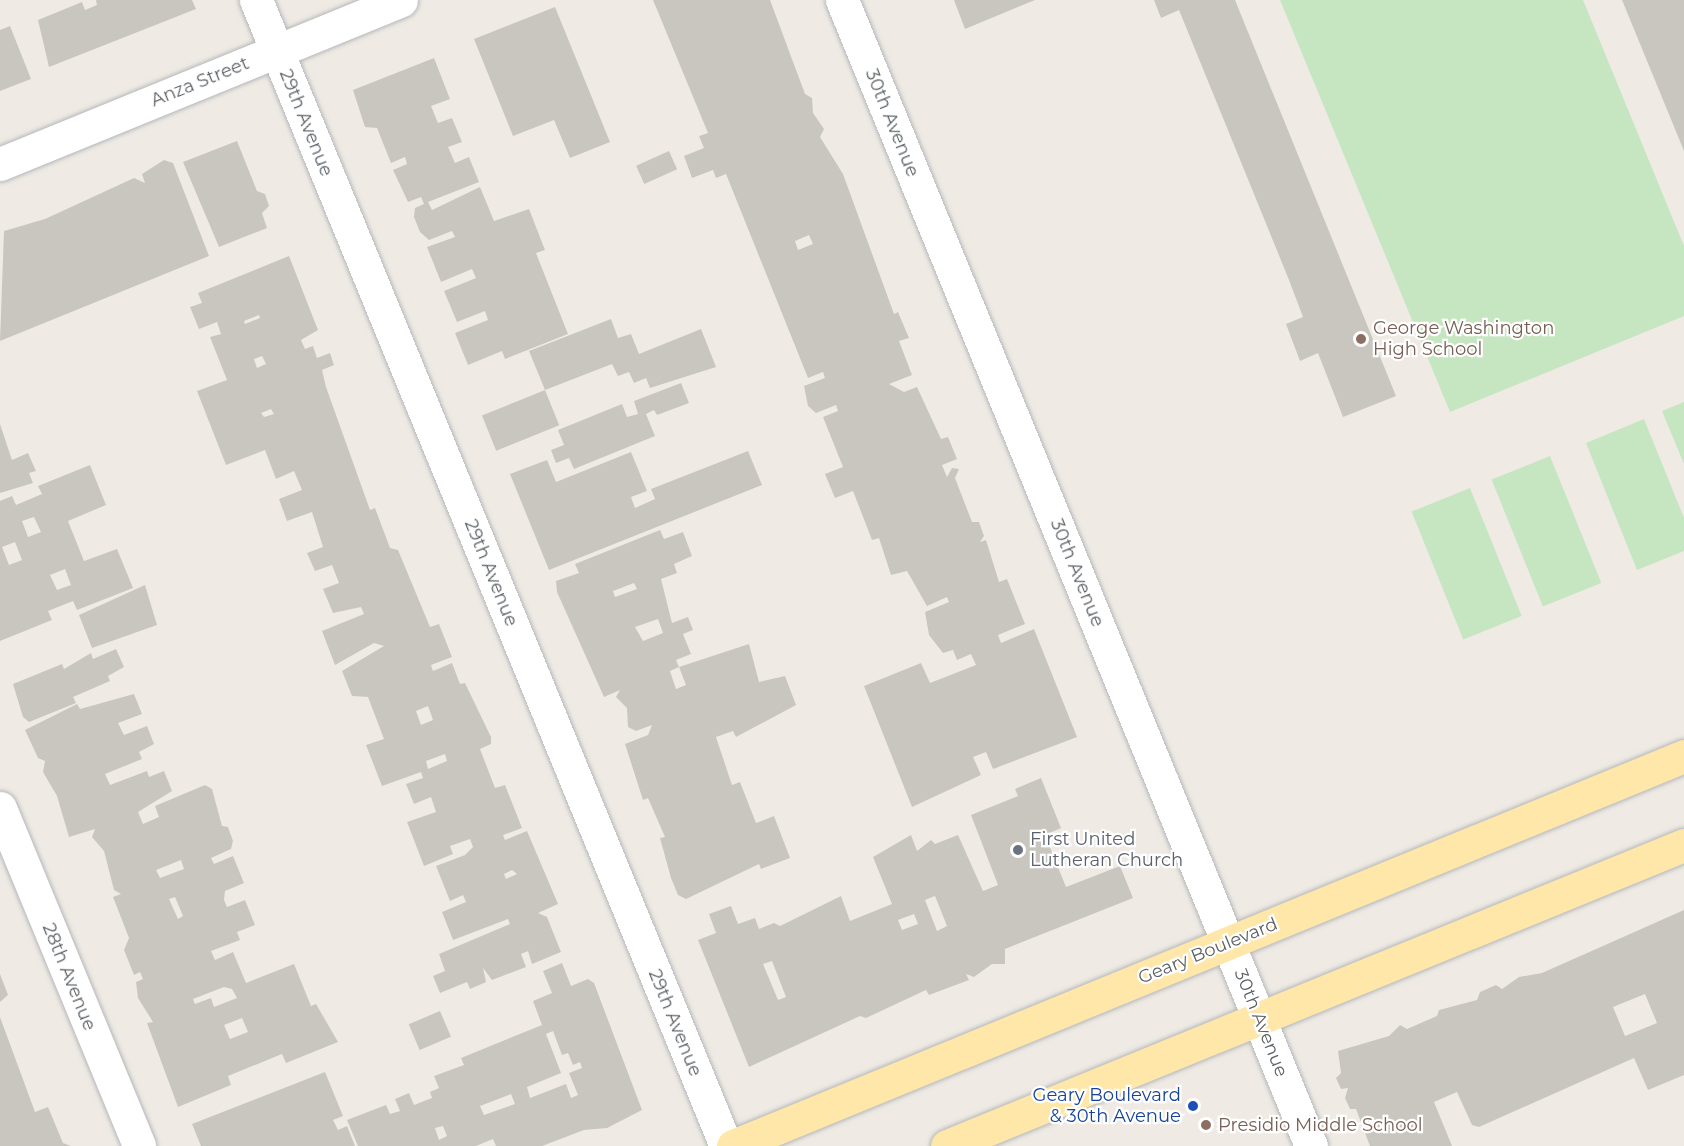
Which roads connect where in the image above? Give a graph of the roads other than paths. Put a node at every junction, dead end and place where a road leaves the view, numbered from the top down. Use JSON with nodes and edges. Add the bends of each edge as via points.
{"nodes":[{"id":1,"x":255,"y":0,"type":"edge"},
{"id":2,"x":400,"y":0,"type":"edge"},
{"id":3,"x":842,"y":0,"type":"edge"},
{"id":4,"x":277,"y":51,"type":"junction"},
{"id":5,"x":0,"y":164,"type":"edge"},
{"id":6,"x":1684,"y":756,"type":"edge"},
{"id":7,"x":0,"y":808,"type":"edge"},
{"id":8,"x":1684,"y":845,"type":"edge"},
{"id":9,"x":1228,"y":943,"type":"junction"},
{"id":10,"x":1259,"y":1019,"type":"junction"},
{"id":11,"x":139,"y":1146,"type":"edge"},
{"id":12,"x":726,"y":1146,"type":"edge"},
{"id":13,"x":733,"y":1146,"type":"edge"},
{"id":14,"x":946,"y":1146,"type":"edge"},
{"id":15,"x":1311,"y":1146,"type":"edge"}],
"edges":[{"from":1,"to":4,"type":"street","name":"29th Avenue"},
{"from":2,"to":4,"type":"street","name":"Anza Street"},
{"from":3,"to":9,"type":"street","name":"30th Avenue"},
{"from":4,"to":5,"type":"street","name":"Anza Street"},
{"from":4,"to":12,"type":"street","name":"29th Avenue"},
{"from":6,"to":9,"type":"main road","name":"Geary Boulevard"},
{"from":7,"to":11,"type":"street","name":"28th Avenue"},
{"from":8,"to":10,"type":"main road"},
{"from":9,"to":10,"type":"street","name":"30th Avenue"},
{"from":9,"to":13,"type":"main road","name":"Geary Boulevard"},
{"from":10,"to":14,"type":"main road"},
{"from":10,"to":15,"type":"street","name":"30th Avenue"}]}
